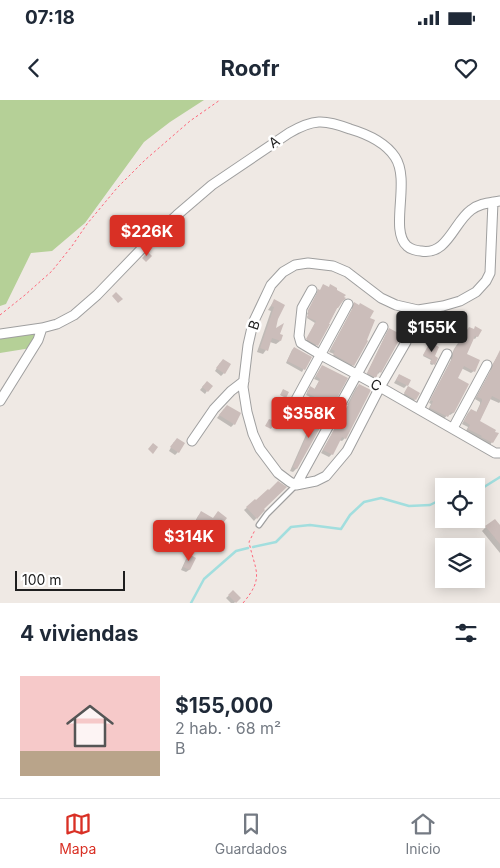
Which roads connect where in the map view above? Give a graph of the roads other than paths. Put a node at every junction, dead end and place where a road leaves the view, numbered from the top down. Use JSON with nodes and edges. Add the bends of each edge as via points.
{"nodes":[{"id":1,"x":496,"y":202,"type":"edge"},
{"id":2,"x":312,"y":290,"type":"dead end"},
{"id":3,"x":348,"y":304,"type":"dead end"},
{"id":4,"x":383,"y":326,"type":"dead end"},
{"id":5,"x":42,"y":328,"type":"junction"},
{"id":6,"x":0,"y":334,"type":"edge"},
{"id":7,"x":406,"y":342,"type":"dead end"},
{"id":8,"x":447,"y":354,"type":"dead end"},
{"id":9,"x":320,"y":355,"type":"junction"},
{"id":10,"x":487,"y":365,"type":"dead end"},
{"id":11,"x":357,"y":375,"type":"junction"},
{"id":12,"x":244,"y":381,"type":"junction"},
{"id":13,"x":380,"y":387,"type":"junction"},
{"id":14,"x":0,"y":401,"type":"edge"},
{"id":15,"x":419,"y":409,"type":"junction"},
{"id":16,"x":285,"y":420,"type":"dead end"},
{"id":17,"x":453,"y":428,"type":"junction"},
{"id":18,"x":192,"y":441,"type":"dead end"},
{"id":19,"x":500,"y":453,"type":"edge"},
{"id":20,"x":296,"y":485,"type":"junction"},
{"id":21,"x":259,"y":526,"type":"road end"}],
"edges":[{"from":1,"to":5,"type":"street","name":"A","via":[[479,205],[469,211],[443,245],[432,251],[422,252],[406,246],[399,226],[402,181],[395,157],[384,145],[354,130],[332,122],[315,122],[283,136],[212,186],[154,236],[74,315]]},
{"from":1,"to":12,"type":"street","name":"B","via":[[490,273],[486,281],[476,292],[443,306],[418,310],[396,305],[333,266],[308,263],[282,272],[271,285],[253,323]]},
{"from":2,"to":9,"type":"street","name":"C","via":[[302,308],[299,336],[301,343]]},
{"from":3,"to":9,"type":"street"},
{"from":4,"to":11,"type":"street"},
{"from":5,"to":6,"type":"street","name":"A"},
{"from":5,"to":14,"type":"street","via":[[38,340]]},
{"from":7,"to":13,"type":"street"},
{"from":8,"to":15,"type":"street"},
{"from":9,"to":11,"type":"street","name":"C"},
{"from":9,"to":16,"type":"street"},
{"from":10,"to":17,"type":"street"},
{"from":11,"to":13,"type":"street","name":"C"},
{"from":11,"to":20,"type":"street"},
{"from":12,"to":18,"type":"street","via":[[214,409]]},
{"from":12,"to":20,"type":"street","name":"B","via":[[246,412],[260,449],[278,473]]},
{"from":13,"to":15,"type":"street","name":"C"},
{"from":13,"to":20,"type":"street","via":[[347,450],[326,476],[316,482]]},
{"from":15,"to":17,"type":"street","name":"C"},
{"from":17,"to":19,"type":"street","name":"C"},
{"from":20,"to":21,"type":"lane"}]}
